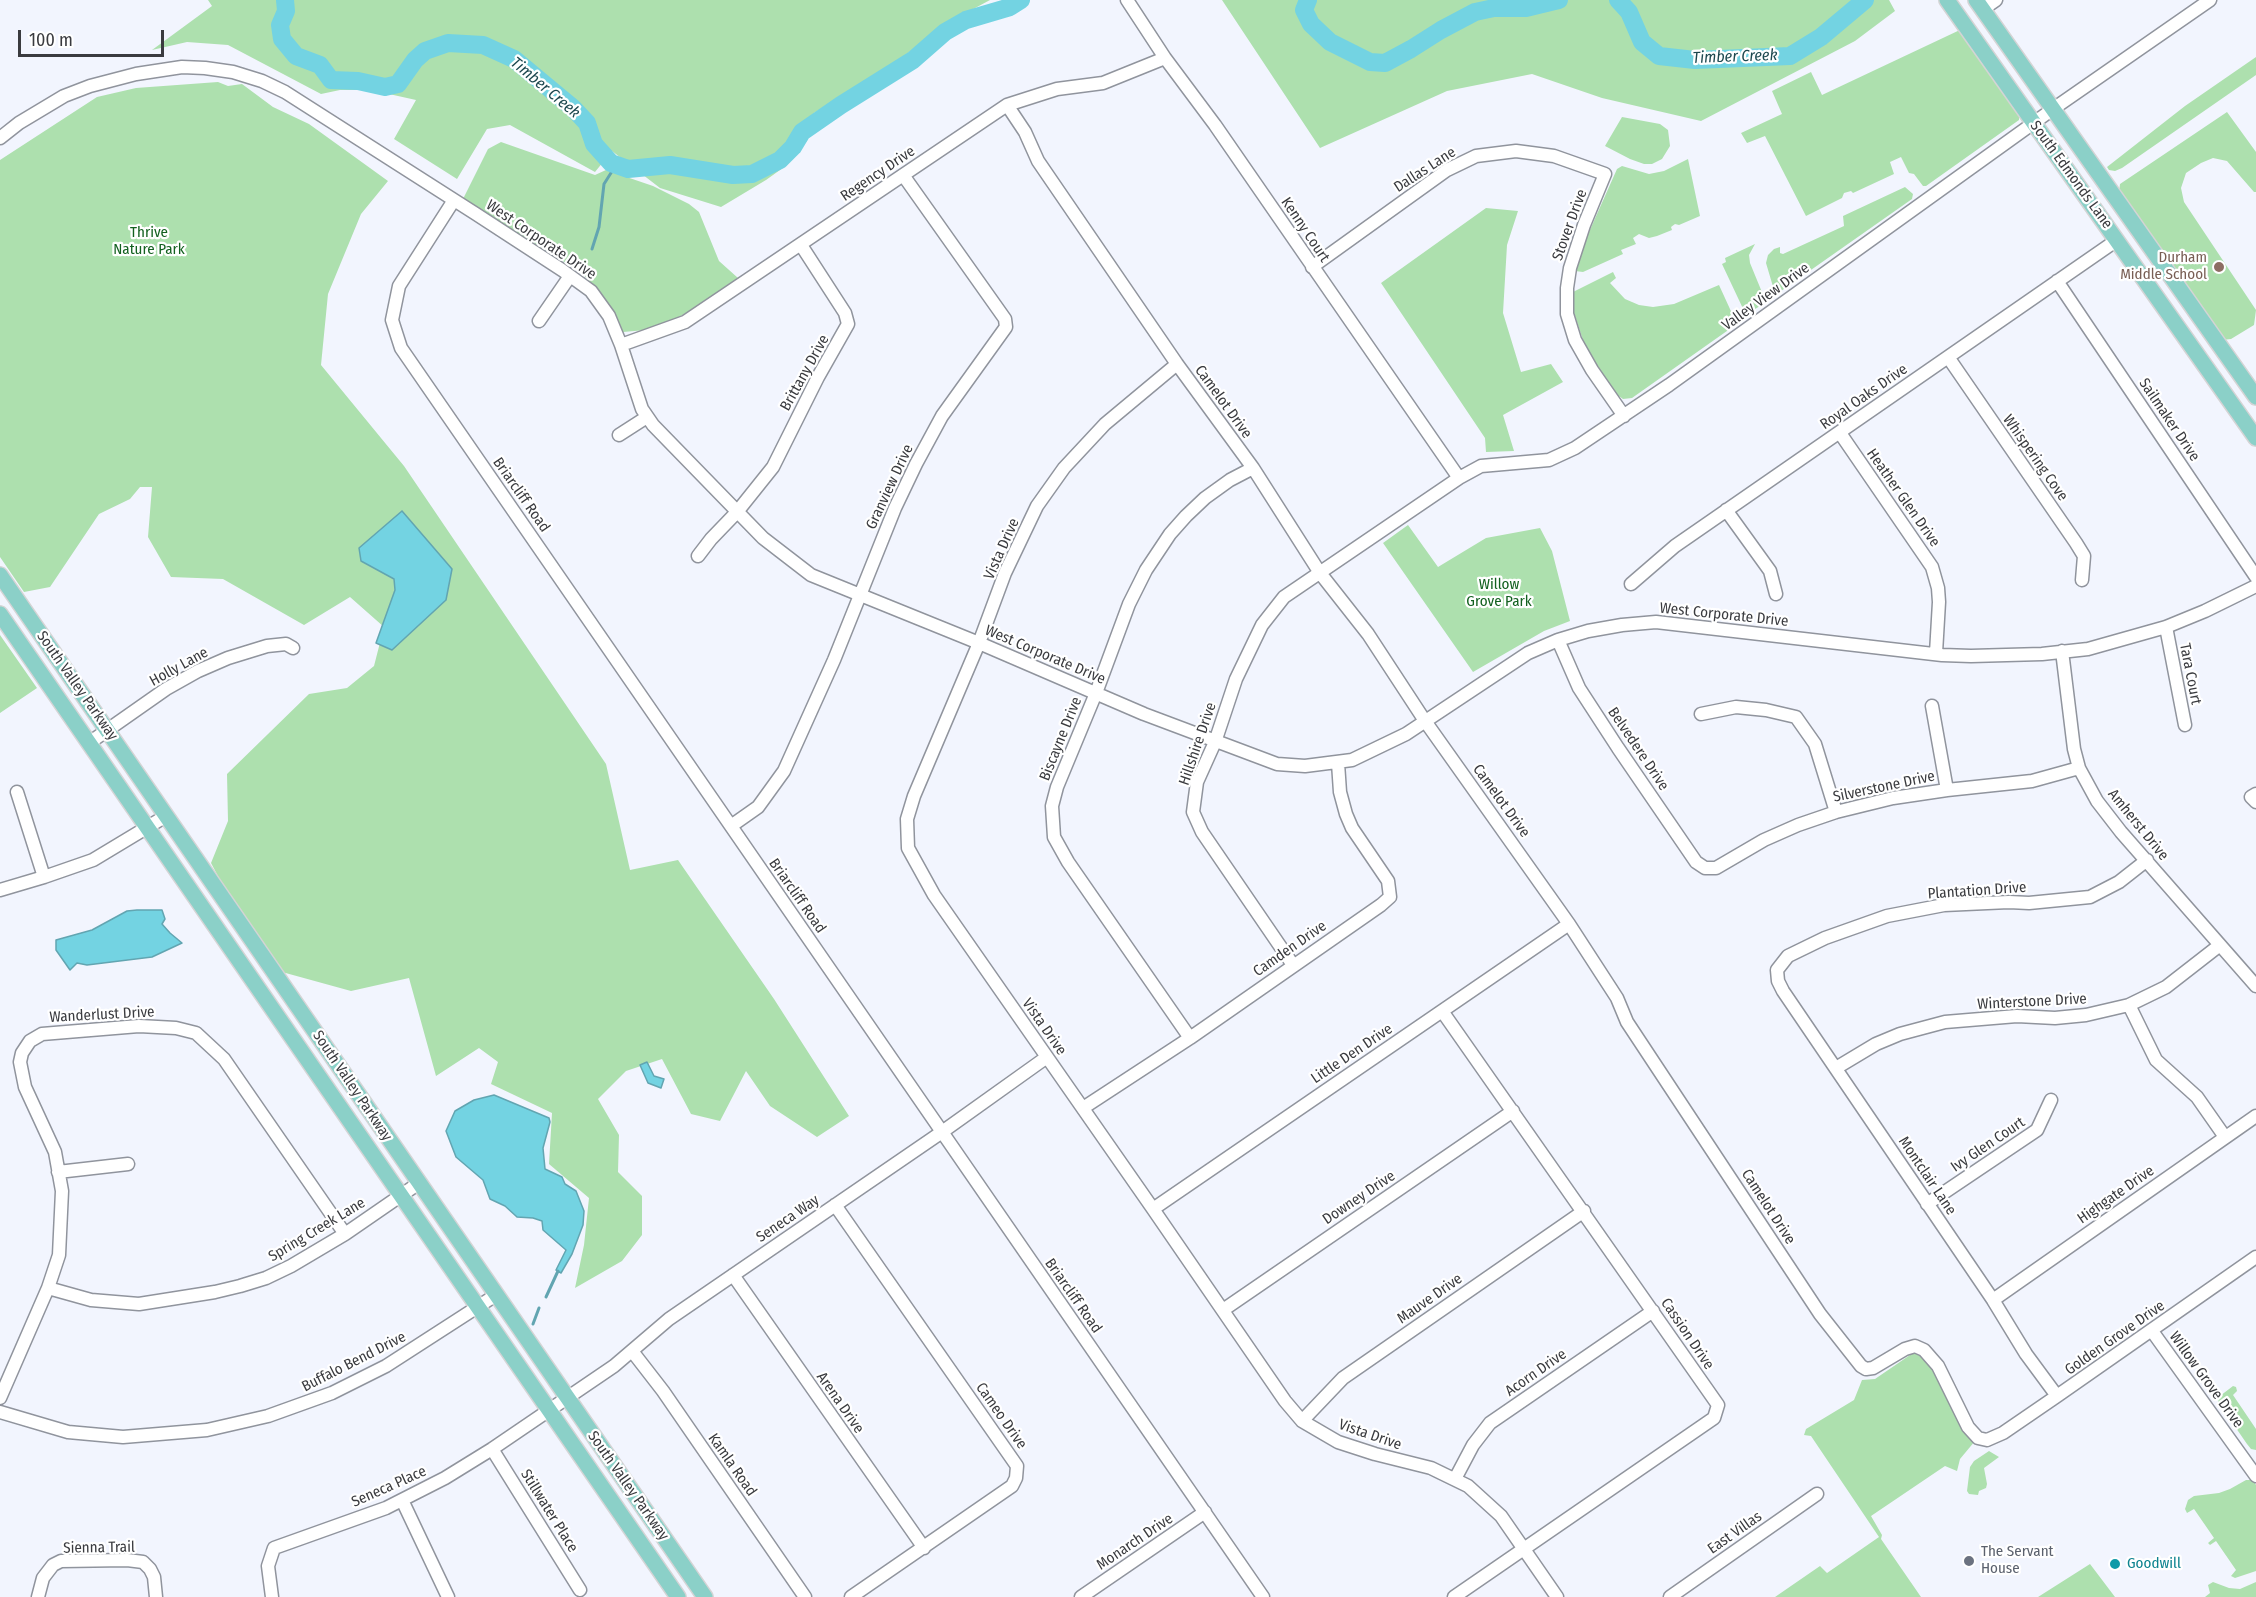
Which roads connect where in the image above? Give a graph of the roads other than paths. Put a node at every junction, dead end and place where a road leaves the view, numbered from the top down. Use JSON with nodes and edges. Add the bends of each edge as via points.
{"nodes":[{"id":1,"x":1127,"y":0,"type":"edge"},
{"id":2,"x":1947,"y":0,"type":"edge"},
{"id":3,"x":1996,"y":0,"type":"edge"},
{"id":4,"x":2210,"y":0,"type":"edge"},
{"id":5,"x":1979,"y":4,"type":"edge"},
{"id":6,"x":1165,"y":58,"type":"junction"},
{"id":7,"x":1007,"y":105,"type":"junction"},
{"id":8,"x":2053,"y":109,"type":"junction"},
{"id":9,"x":2034,"y":123,"type":"junction"},
{"id":10,"x":0,"y":138,"type":"edge"},
{"id":11,"x":1605,"y":174,"type":"joint"},
{"id":12,"x":903,"y":175,"type":"junction"},
{"id":13,"x":454,"y":200,"type":"junction"},
{"id":14,"x":2117,"y":240,"type":"junction"},
{"id":15,"x":801,"y":245,"type":"junction"},
{"id":16,"x":1312,"y":267,"type":"junction"},
{"id":17,"x":570,"y":276,"type":"junction"},
{"id":18,"x":2057,"y":280,"type":"junction"},
{"id":19,"x":539,"y":321,"type":"dead end"},
{"id":20,"x":621,"y":345,"type":"junction"},
{"id":21,"x":1948,"y":357,"type":"junction"},
{"id":22,"x":2228,"y":357,"type":"junction"},
{"id":23,"x":1177,"y":364,"type":"junction"},
{"id":24,"x":2208,"y":370,"type":"junction"},
{"id":25,"x":2256,"y":397,"type":"edge"},
{"id":26,"x":1624,"y":416,"type":"junction"},
{"id":27,"x":647,"y":417,"type":"junction"},
{"id":28,"x":1840,"y":433,"type":"junction"},
{"id":29,"x":619,"y":435,"type":"dead end"},
{"id":30,"x":2256,"y":438,"type":"edge"},
{"id":31,"x":1253,"y":468,"type":"junction"},
{"id":32,"x":1459,"y":478,"type":"junction"},
{"id":33,"x":1726,"y":510,"type":"junction"},
{"id":34,"x":737,"y":512,"type":"junction"},
{"id":35,"x":698,"y":556,"type":"dead end"},
{"id":36,"x":1320,"y":573,"type":"junction"},
{"id":37,"x":0,"y":575,"type":"edge"},
{"id":38,"x":2256,"y":577,"type":"edge"},
{"id":39,"x":2082,"y":580,"type":"dead end"},
{"id":40,"x":1631,"y":584,"type":"dead end"},
{"id":41,"x":2256,"y":586,"type":"edge"},
{"id":42,"x":1776,"y":594,"type":"dead end"},
{"id":43,"x":860,"y":596,"type":"junction"},
{"id":44,"x":0,"y":614,"type":"edge"},
{"id":45,"x":2166,"y":627,"type":"junction"},
{"id":46,"x":1558,"y":640,"type":"junction"},
{"id":47,"x":980,"y":643,"type":"junction"},
{"id":48,"x":293,"y":648,"type":"dead end"},
{"id":49,"x":2062,"y":651,"type":"junction"},
{"id":50,"x":1936,"y":653,"type":"junction"},
{"id":51,"x":1096,"y":693,"type":"junction"},
{"id":52,"x":1932,"y":706,"type":"dead end"},
{"id":53,"x":1701,"y":714,"type":"dead end"},
{"id":54,"x":1425,"y":721,"type":"junction"},
{"id":55,"x":2185,"y":725,"type":"dead end"},
{"id":56,"x":106,"y":729,"type":"junction"},
{"id":57,"x":1215,"y":742,"type":"junction"},
{"id":58,"x":89,"y":743,"type":"junction"},
{"id":59,"x":1338,"y":763,"type":"junction"},
{"id":60,"x":2079,"y":768,"type":"junction"},
{"id":61,"x":1947,"y":790,"type":"junction"},
{"id":62,"x":17,"y":792,"type":"dead end"},
{"id":63,"x":1836,"y":812,"type":"junction"},
{"id":64,"x":166,"y":816,"type":"junction"},
{"id":65,"x":731,"y":826,"type":"junction"},
{"id":66,"x":148,"y":828,"type":"junction"},
{"id":67,"x":2147,"y":860,"type":"junction"},
{"id":68,"x":1705,"y":868,"type":"joint"},
{"id":69,"x":44,"y":877,"type":"junction"},
{"id":70,"x":0,"y":890,"type":"edge"},
{"id":71,"x":1569,"y":924,"type":"junction"},
{"id":72,"x":2220,"y":945,"type":"junction"},
{"id":73,"x":1293,"y":965,"type":"junction"},
{"id":74,"x":1777,"y":970,"type":"joint"},
{"id":75,"x":2256,"y":986,"type":"edge"},
{"id":76,"x":2129,"y":1005,"type":"junction"},
{"id":77,"x":1442,"y":1011,"type":"junction"},
{"id":78,"x":1190,"y":1038,"type":"junction"},
{"id":79,"x":1047,"y":1057,"type":"junction"},
{"id":80,"x":1836,"y":1068,"type":"junction"},
{"id":81,"x":2051,"y":1100,"type":"dead end"},
{"id":82,"x":1083,"y":1108,"type":"junction"},
{"id":83,"x":1513,"y":1111,"type":"junction"},
{"id":84,"x":2256,"y":1116,"type":"edge"},
{"id":85,"x":942,"y":1132,"type":"junction"},
{"id":86,"x":2225,"y":1137,"type":"junction"},
{"id":87,"x":128,"y":1164,"type":"dead end"},
{"id":88,"x":58,"y":1172,"type":"junction"},
{"id":89,"x":419,"y":1183,"type":"junction"},
{"id":90,"x":401,"y":1195,"type":"junction"},
{"id":91,"x":1927,"y":1203,"type":"junction"},
{"id":92,"x":835,"y":1205,"type":"junction"},
{"id":93,"x":1154,"y":1209,"type":"junction"},
{"id":94,"x":1584,"y":1211,"type":"junction"},
{"id":95,"x":345,"y":1234,"type":"junction"},
{"id":96,"x":2256,"y":1257,"type":"edge"},
{"id":97,"x":733,"y":1275,"type":"junction"},
{"id":98,"x":48,"y":1288,"type":"junction"},
{"id":99,"x":496,"y":1295,"type":"junction"},
{"id":100,"x":1993,"y":1300,"type":"junction"},
{"id":101,"x":477,"y":1306,"type":"junction"},
{"id":102,"x":1223,"y":1310,"type":"junction"},
{"id":103,"x":1653,"y":1311,"type":"junction"},
{"id":104,"x":2152,"y":1331,"type":"junction"},
{"id":105,"x":632,"y":1351,"type":"junction"},
{"id":106,"x":2057,"y":1396,"type":"junction"},
{"id":107,"x":567,"y":1397,"type":"junction"},
{"id":108,"x":0,"y":1398,"type":"edge"},
{"id":109,"x":549,"y":1410,"type":"junction"},
{"id":110,"x":0,"y":1412,"type":"edge"},
{"id":111,"x":1302,"y":1421,"type":"junction"},
{"id":112,"x":1987,"y":1440,"type":"joint"},
{"id":113,"x":492,"y":1449,"type":"junction"},
{"id":114,"x":2256,"y":1476,"type":"edge"},
{"id":115,"x":1455,"y":1479,"type":"junction"},
{"id":116,"x":1817,"y":1494,"type":"dead end"},
{"id":117,"x":402,"y":1500,"type":"junction"},
{"id":118,"x":1205,"y":1512,"type":"junction"},
{"id":119,"x":924,"y":1548,"type":"junction"},
{"id":120,"x":1524,"y":1549,"type":"junction"},
{"id":121,"x":580,"y":1590,"type":"dead end"},
{"id":122,"x":38,"y":1597,"type":"edge"},
{"id":123,"x":156,"y":1597,"type":"edge"},
{"id":124,"x":272,"y":1597,"type":"edge"},
{"id":125,"x":448,"y":1597,"type":"edge"},
{"id":126,"x":678,"y":1597,"type":"edge"},
{"id":127,"x":705,"y":1597,"type":"edge"},
{"id":128,"x":805,"y":1597,"type":"edge"},
{"id":129,"x":851,"y":1597,"type":"edge"},
{"id":130,"x":1082,"y":1597,"type":"edge"},
{"id":131,"x":1263,"y":1597,"type":"edge"},
{"id":132,"x":1454,"y":1597,"type":"edge"},
{"id":133,"x":1557,"y":1597,"type":"edge"},
{"id":134,"x":1670,"y":1597,"type":"edge"}],
"edges":[{"from":1,"to":6,"type":"street","name":"Kenny Court"},
{"from":2,"to":9,"type":"main road","name":"South Edmonds Lane"},
{"from":3,"to":5,"type":"street"},
{"from":4,"to":8,"type":"street","name":"Valley View Drive"},
{"from":5,"to":8,"type":"main road","name":"South Edmonds Lane"},
{"from":6,"to":7,"type":"street","name":"Regency Drive","via":[[1103,83],[1057,89]]},
{"from":6,"to":16,"type":"street","name":"Kenny Court"},
{"from":7,"to":12,"type":"street","name":"Regency Drive"},
{"from":7,"to":23,"type":"street","name":"Camelot Drive","via":[[1038,161]]},
{"from":8,"to":9,"type":"street","name":"Valley View Drive"},
{"from":8,"to":22,"type":"main road","name":"South Edmonds Lane"},
{"from":9,"to":14,"type":"main road","name":"South Edmonds Lane"},
{"from":9,"to":26,"type":"street","name":"Valley View Drive"},
{"from":10,"to":13,"type":"street","name":"West Corporate Drive","via":[[64,96],[90,86],[182,66],[205,68],[233,72],[285,92]]},
{"from":11,"to":16,"type":"street","name":"Dallas Lane","via":[[1554,156],[1516,151],[1476,156],[1447,170]]},
{"from":11,"to":26,"type":"street","name":"Stover Drive","via":[[1570,268],[1567,314],[1575,340]]},
{"from":12,"to":15,"type":"street","name":"Regency Drive"},
{"from":12,"to":43,"type":"street","name":"Granview Drive","via":[[1005,319],[1006,327],[942,416],[895,508]]},
{"from":13,"to":17,"type":"street","name":"West Corporate Drive"},
{"from":13,"to":65,"type":"street","name":"Briarcliff Road","via":[[399,286],[392,320],[401,348]]},
{"from":14,"to":18,"type":"street","name":"Royal Oaks Drive"},
{"from":14,"to":24,"type":"main road","name":"South Edmonds Lane"},
{"from":15,"to":20,"type":"street","name":"Regency Drive","via":[[685,322]]},
{"from":15,"to":34,"type":"street","name":"Brittany Drive","via":[[845,313],[848,324],[774,467]]},
{"from":16,"to":32,"type":"street","name":"Kenny Court"},
{"from":17,"to":19,"type":"street"},
{"from":17,"to":20,"type":"street","name":"West Corporate Drive","via":[[591,291],[603,306]]},
{"from":18,"to":21,"type":"street","name":"Royal Oaks Drive"},
{"from":18,"to":38,"type":"street","name":"Sailmaker Drive"},
{"from":20,"to":27,"type":"street","name":"West Corporate Drive"},
{"from":21,"to":28,"type":"street","name":"Royal Oaks Drive"},
{"from":21,"to":39,"type":"street","name":"Whispering Cove","via":[[2084,556]]},
{"from":22,"to":24,"type":"main road"},
{"from":22,"to":25,"type":"main road","name":"South Edmonds Lane"},
{"from":23,"to":31,"type":"street","name":"Camelot Drive"},
{"from":23,"to":47,"type":"street","name":"Vista Drive","via":[[1105,424],[1047,491],[1005,573]]},
{"from":24,"to":30,"type":"main road","name":"South Edmonds Lane"},
{"from":26,"to":32,"type":"street","name":"Valley View Drive","via":[[1549,460],[1481,466]]},
{"from":27,"to":29,"type":"street"},
{"from":27,"to":34,"type":"street","name":"West Corporate Drive"},
{"from":28,"to":33,"type":"street","name":"Royal Oaks Drive"},
{"from":28,"to":50,"type":"street","name":"Heather Glen Drive","via":[[1932,567],[1939,602]]},
{"from":31,"to":36,"type":"street","name":"Camelot Drive"},
{"from":31,"to":51,"type":"street","name":"Biscayne Drive","via":[[1205,498],[1156,553],[1132,596]]},
{"from":32,"to":36,"type":"street","name":"Valley View Drive"},
{"from":33,"to":40,"type":"street","name":"Royal Oaks Drive","via":[[1667,552]]},
{"from":33,"to":42,"type":"street","via":[[1770,571]]},
{"from":34,"to":35,"type":"street"},
{"from":34,"to":43,"type":"street","name":"West Corporate Drive","via":[[811,575]]},
{"from":36,"to":54,"type":"street","name":"Camelot Drive","via":[[1368,634]]},
{"from":36,"to":57,"type":"street","name":"Hillshire Drive","via":[[1284,597],[1262,625],[1236,679]]},
{"from":37,"to":56,"type":"main road","name":"South Valley Parkway"},
{"from":41,"to":45,"type":"street","name":"West Corporate Drive"},
{"from":43,"to":47,"type":"street","name":"West Corporate Drive"},
{"from":43,"to":65,"type":"street","name":"Granview Drive","via":[[784,771],[758,807]]},
{"from":44,"to":58,"type":"main road","name":"South Valley Parkway"},
{"from":45,"to":49,"type":"street","name":"West Corporate Drive","via":[[2088,650]]},
{"from":45,"to":55,"type":"street","name":"Tara Court"},
{"from":46,"to":50,"type":"street","name":"West Corporate Drive","via":[[1599,629],[1656,622]]},
{"from":46,"to":54,"type":"street","name":"West Corporate Drive","via":[[1509,664]]},
{"from":46,"to":68,"type":"street","name":"Belvedere Drive","via":[[1579,688],[1696,862]]},
{"from":47,"to":51,"type":"street","name":"West Corporate Drive"},
{"from":47,"to":79,"type":"street","name":"Vista Drive","via":[[914,796],[907,819],[908,849],[934,895]]},
{"from":48,"to":56,"type":"street","name":"Holly Lane","via":[[286,644],[267,646],[228,658],[166,689]]},
{"from":49,"to":50,"type":"street","name":"West Corporate Drive","via":[[2006,656]]},
{"from":49,"to":60,"type":"street","name":"Amherst Drive"},
{"from":51,"to":57,"type":"street","name":"West Corporate Drive"},
{"from":51,"to":78,"type":"street","name":"Biscayne Drive","via":[[1057,787],[1054,837]]},
{"from":52,"to":61,"type":"street"},
{"from":53,"to":63,"type":"street","via":[[1736,707],[1796,717],[1815,744]]},
{"from":54,"to":59,"type":"street","name":"West Corporate Drive","via":[[1376,749]]},
{"from":54,"to":71,"type":"street","name":"Camelot Drive"},
{"from":56,"to":58,"type":"street","name":"Holly Lane"},
{"from":56,"to":64,"type":"main road","name":"South Valley Parkway"},
{"from":57,"to":59,"type":"street","name":"West Corporate Drive","via":[[1277,764]]},
{"from":57,"to":73,"type":"street","name":"Hillshire Drive","via":[[1197,782],[1193,812],[1202,832]]},
{"from":58,"to":66,"type":"main road","name":"South Valley Parkway"},
{"from":59,"to":73,"type":"street","name":"Camden Drive","via":[[1346,814],[1388,881],[1390,897]]},
{"from":60,"to":61,"type":"street","name":"Silverstone Drive","via":[[2032,781]]},
{"from":60,"to":67,"type":"street","name":"Amherst Drive","via":[[2106,814]]},
{"from":61,"to":63,"type":"street","name":"Silverstone Drive"},
{"from":62,"to":69,"type":"street"},
{"from":63,"to":68,"type":"street","name":"Silverstone Drive","via":[[1764,840],[1716,868]]},
{"from":64,"to":66,"type":"street"},
{"from":64,"to":89,"type":"main road","name":"South Valley Parkway"},
{"from":65,"to":85,"type":"street","name":"Briarcliff Road"},
{"from":66,"to":69,"type":"street","via":[[93,860]]},
{"from":66,"to":90,"type":"main road","name":"South Valley Parkway"},
{"from":67,"to":72,"type":"street","name":"Amherst Drive"},
{"from":67,"to":74,"type":"street","name":"Plantation Drive","via":[[2119,882],[2090,897],[1944,905],[1887,916],[1788,956]]},
{"from":69,"to":70,"type":"street"},
{"from":71,"to":77,"type":"street","name":"Little Den Drive"},
{"from":71,"to":112,"type":"street","name":"Camelot Drive","via":[[1617,998],[1626,1022],[1849,1353],[1866,1369],[1905,1349],[1915,1346],[1924,1350],[1938,1366],[1968,1427],[1978,1438]]},
{"from":72,"to":75,"type":"street","name":"Amherst Drive"},
{"from":72,"to":76,"type":"street","name":"Winterstone Drive","via":[[2166,987]]},
{"from":73,"to":78,"type":"street","name":"Camden Drive"},
{"from":74,"to":80,"type":"street","name":"Montclair Lane","via":[[1783,991]]},
{"from":76,"to":80,"type":"street","name":"Winterstone Drive","via":[[2055,1018],[2017,1016],[1945,1022],[1876,1044]]},
{"from":76,"to":86,"type":"street","via":[[2156,1060],[2197,1098]]},
{"from":77,"to":83,"type":"street","name":"Cassion Drive"},
{"from":77,"to":93,"type":"street","name":"Little Den Drive"},
{"from":78,"to":82,"type":"street","name":"Camden Drive"},
{"from":79,"to":82,"type":"street","name":"Vista Drive"},
{"from":79,"to":85,"type":"street","name":"Seneca Way"},
{"from":80,"to":91,"type":"street","name":"Montclair Lane"},
{"from":81,"to":91,"type":"street","name":"Ivy Glen Court","via":[[2037,1130]]},
{"from":82,"to":93,"type":"street","name":"Vista Drive"},
{"from":83,"to":94,"type":"street","name":"Cassion Drive"},
{"from":83,"to":102,"type":"street","name":"Downey Drive"},
{"from":84,"to":86,"type":"street","name":"Highgate Drive"},
{"from":85,"to":92,"type":"street","name":"Seneca Way"},
{"from":85,"to":118,"type":"street","name":"Briarcliff Road"},
{"from":86,"to":100,"type":"street","name":"Highgate Drive"},
{"from":87,"to":88,"type":"street"},
{"from":88,"to":95,"type":"street","name":"Wanderlust Drive","via":[[55,1152],[21,1073],[22,1053],[30,1041],[50,1032],[139,1026],[187,1030],[196,1033],[224,1059]]},
{"from":88,"to":98,"type":"street","name":"Wanderlust Drive","via":[[63,1208],[59,1255]]},
{"from":89,"to":90,"type":"street","name":"Spring Creek Lane"},
{"from":89,"to":99,"type":"main road","name":"South Valley Parkway"},
{"from":90,"to":95,"type":"street","name":"Spring Creek Lane"},
{"from":90,"to":101,"type":"main road","name":"South Valley Parkway"},
{"from":91,"to":100,"type":"street","name":"Montclair Lane"},
{"from":92,"to":97,"type":"street","name":"Seneca Way"},
{"from":92,"to":119,"type":"street","name":"Cameo Drive","via":[[1017,1466],[1012,1486]]},
{"from":93,"to":102,"type":"street","name":"Vista Drive"},
{"from":94,"to":103,"type":"street","name":"Cassion Drive"},
{"from":94,"to":111,"type":"street","name":"Mauve Drive","via":[[1343,1378]]},
{"from":95,"to":98,"type":"street","name":"Spring Creek Lane","via":[[266,1278],[215,1292],[140,1304],[91,1300]]},
{"from":96,"to":104,"type":"street","name":"Golden Grove Drive"},
{"from":97,"to":105,"type":"street","name":"Seneca Way","via":[[669,1319]]},
{"from":97,"to":119,"type":"street","name":"Arena Drive"},
{"from":98,"to":108,"type":"street","name":"Wanderlust Drive"},
{"from":99,"to":101,"type":"street","name":"Buffalo Bend Drive"},
{"from":99,"to":107,"type":"main road","name":"South Valley Parkway"},
{"from":100,"to":106,"type":"street","name":"Montclair Lane"},
{"from":101,"to":109,"type":"main road","name":"South Valley Parkway"},
{"from":101,"to":110,"type":"street","name":"Buffalo Bend Drive","via":[[386,1366],[332,1394],[268,1416],[207,1430],[93,1436]]},
{"from":102,"to":111,"type":"street","name":"Vista Drive"},
{"from":103,"to":115,"type":"street","name":"Acorn Drive","via":[[1490,1423]]},
{"from":103,"to":120,"type":"street","name":"Cassion Drive","via":[[1718,1406],[1714,1418]]},
{"from":104,"to":106,"type":"street","name":"Golden Grove Drive"},
{"from":104,"to":114,"type":"street","name":"Willow Grove Drive"},
{"from":105,"to":107,"type":"street","name":"Seneca Way"},
{"from":105,"to":128,"type":"street","name":"Kamla Road"},
{"from":106,"to":112,"type":"street","name":"Golden Grove Drive"},
{"from":107,"to":109,"type":"street","name":"Seneca Way"},
{"from":107,"to":127,"type":"main road","name":"South Valley Parkway"},
{"from":109,"to":113,"type":"street","name":"Seneca Place"},
{"from":109,"to":126,"type":"main road","name":"South Valley Parkway"},
{"from":111,"to":115,"type":"street","name":"Vista Drive","via":[[1338,1442],[1431,1468]]},
{"from":113,"to":117,"type":"street","name":"Seneca Place"},
{"from":113,"to":121,"type":"street","name":"Stillwater Place"},
{"from":115,"to":120,"type":"street","name":"Vista Drive","via":[[1501,1516]]},
{"from":116,"to":134,"type":"street","name":"East Villas"},
{"from":117,"to":124,"type":"street","name":"Seneca Place","via":[[274,1548],[268,1566]]},
{"from":117,"to":125,"type":"street"},
{"from":118,"to":130,"type":"street","name":"Monarch Drive"},
{"from":118,"to":131,"type":"street","name":"Briarcliff Road"},
{"from":119,"to":129,"type":"street","name":"Cameo Drive"},
{"from":120,"to":132,"type":"street","name":"Cassion Drive"},
{"from":120,"to":133,"type":"street","name":"Vista Drive"},
{"from":122,"to":123,"type":"street","name":"Sienna Trail","via":[[43,1578],[52,1565],[61,1561],[127,1560],[144,1562],[150,1569]]}]}
